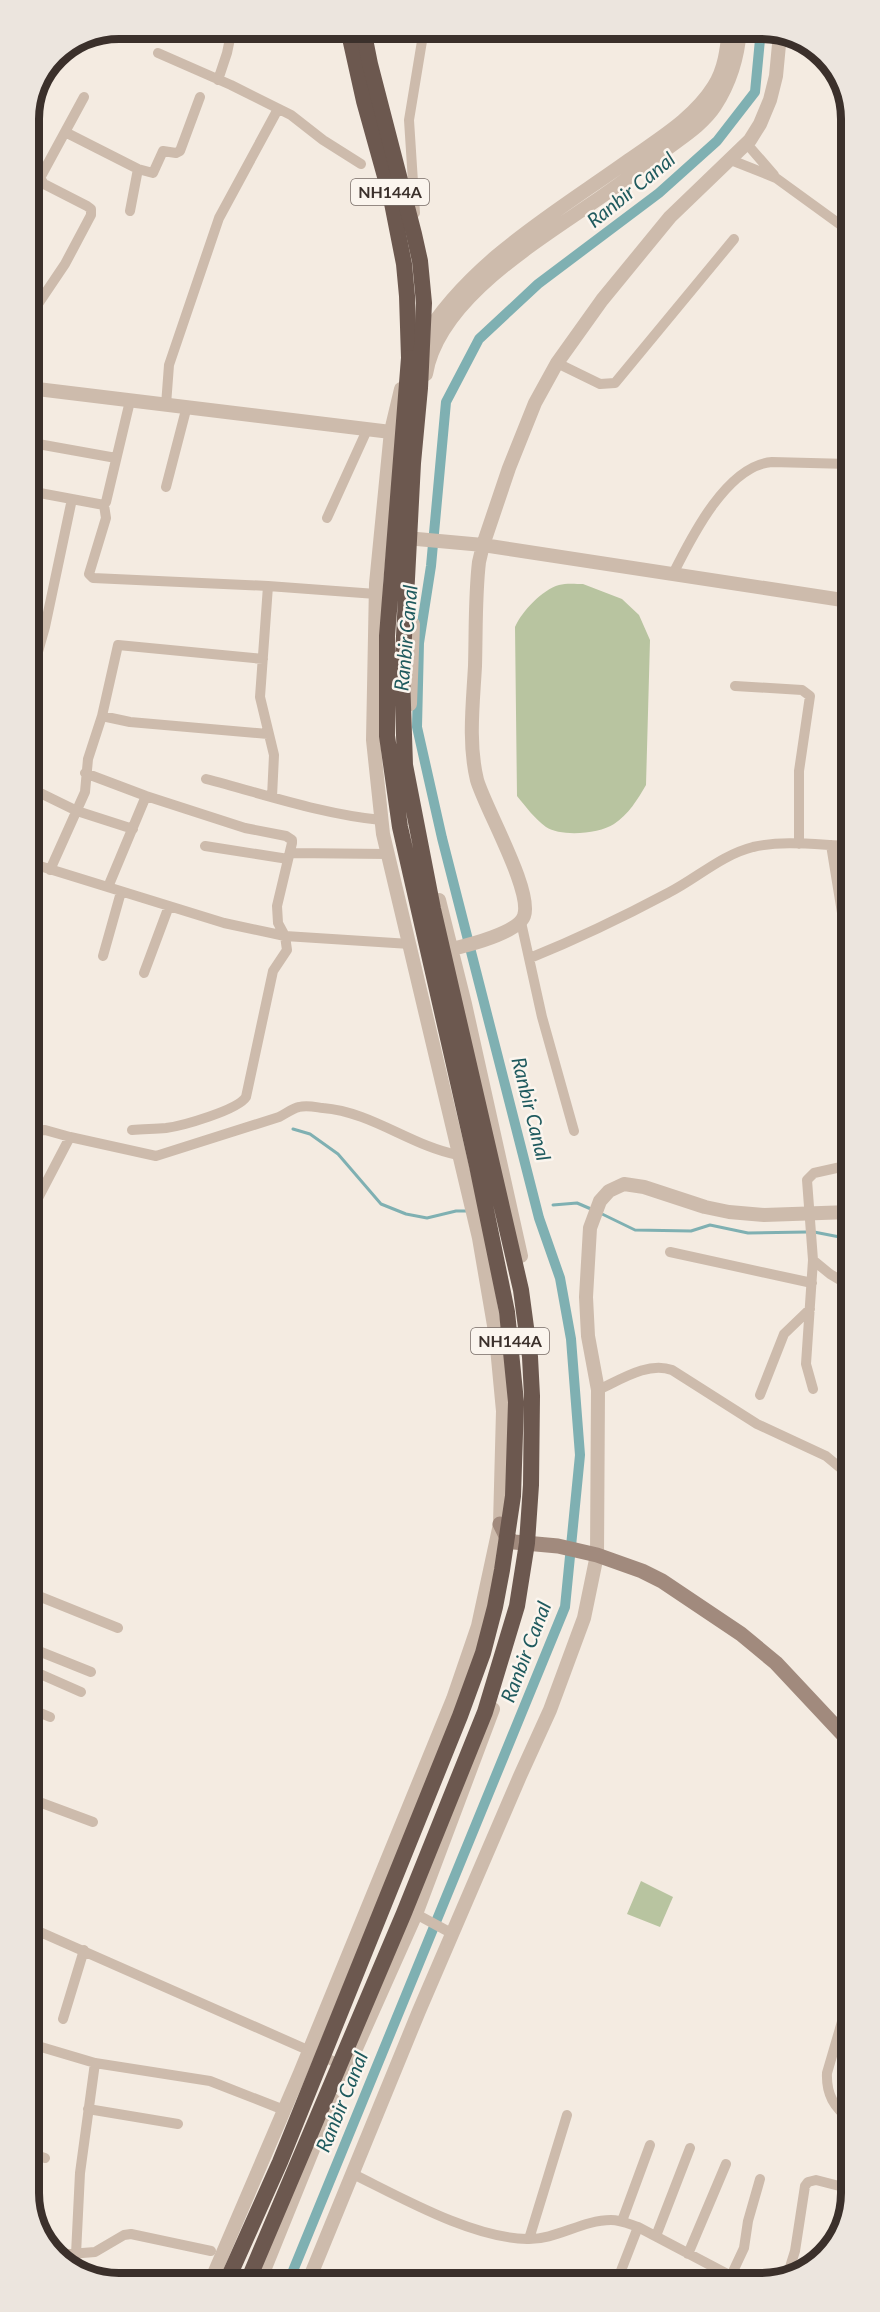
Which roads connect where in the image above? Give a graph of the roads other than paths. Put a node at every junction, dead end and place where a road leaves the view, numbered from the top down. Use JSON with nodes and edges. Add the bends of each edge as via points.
{"nodes":[{"id":1,"x":230,"y":39,"type":"edge"},
{"id":2,"x":350,"y":39,"type":"edge"},
{"id":3,"x":365,"y":39,"type":"edge"},
{"id":4,"x":422,"y":39,"type":"edge"},
{"id":5,"x":728,"y":39,"type":"edge"},
{"id":6,"x":739,"y":39,"type":"edge"},
{"id":7,"x":779,"y":42,"type":"edge"},
{"id":8,"x":158,"y":53,"type":"dead end"},
{"id":9,"x":218,"y":80,"type":"junction"},
{"id":10,"x":84,"y":97,"type":"dead end"},
{"id":11,"x":200,"y":97,"type":"dead end"},
{"id":12,"x":278,"y":109,"type":"junction"},
{"id":13,"x":65,"y":132,"type":"junction"},
{"id":14,"x":747,"y":144,"type":"junction"},
{"id":15,"x":730,"y":160,"type":"junction"},
{"id":16,"x":361,"y":164,"type":"dead end"},
{"id":17,"x":138,"y":169,"type":"junction"},
{"id":18,"x":776,"y":178,"type":"junction"},
{"id":19,"x":130,"y":211,"type":"dead end"},
{"id":20,"x":841,"y":225,"type":"edge"},
{"id":21,"x":734,"y":239,"type":"dead end"},
{"id":22,"x":39,"y":299,"type":"edge"},
{"id":23,"x":426,"y":335,"type":"junction"},
{"id":24,"x":557,"y":363,"type":"junction"},
{"id":25,"x":426,"y":374,"type":"junction"},
{"id":26,"x":39,"y":389,"type":"edge"},
{"id":27,"x":130,"y":401,"type":"junction"},
{"id":28,"x":166,"y":405,"type":"junction"},
{"id":29,"x":187,"y":406,"type":"junction"},
{"id":30,"x":367,"y":430,"type":"junction"},
{"id":31,"x":392,"y":431,"type":"junction"},
{"id":32,"x":422,"y":437,"type":"junction"},
{"id":33,"x":39,"y":444,"type":"edge"},
{"id":34,"x":116,"y":458,"type":"junction"},
{"id":35,"x":841,"y":464,"type":"edge"},
{"id":36,"x":166,"y":487,"type":"dead end"},
{"id":37,"x":39,"y":493,"type":"edge"},
{"id":38,"x":72,"y":499,"type":"junction"},
{"id":39,"x":104,"y":505,"type":"junction"},
{"id":40,"x":327,"y":518,"type":"dead end"},
{"id":41,"x":419,"y":540,"type":"junction"},
{"id":42,"x":483,"y":545,"type":"junction"},
{"id":43,"x":673,"y":574,"type":"junction"},
{"id":44,"x":267,"y":586,"type":"junction"},
{"id":45,"x":376,"y":594,"type":"junction"},
{"id":46,"x":841,"y":600,"type":"edge"},
{"id":47,"x":39,"y":650,"type":"edge"},
{"id":48,"x":263,"y":659,"type":"junction"},
{"id":49,"x":735,"y":686,"type":"dead end"},
{"id":50,"x":102,"y":717,"type":"junction"},
{"id":51,"x":268,"y":735,"type":"junction"},
{"id":52,"x":85,"y":773,"type":"junction"},
{"id":53,"x":206,"y":779,"type":"dead end"},
{"id":54,"x":39,"y":792,"type":"edge"},
{"id":55,"x":146,"y":796,"type":"junction"},
{"id":56,"x":272,"y":797,"type":"junction"},
{"id":57,"x":77,"y":811,"type":"junction"},
{"id":58,"x":381,"y":820,"type":"junction"},
{"id":59,"x":133,"y":829,"type":"junction"},
{"id":60,"x":799,"y":844,"type":"junction"},
{"id":61,"x":831,"y":845,"type":"junction"},
{"id":62,"x":205,"y":846,"type":"dead end"},
{"id":63,"x":841,"y":846,"type":"edge"},
{"id":64,"x":388,"y":854,"type":"junction"},
{"id":65,"x":289,"y":856,"type":"junction"},
{"id":66,"x":39,"y":866,"type":"edge"},
{"id":67,"x":50,"y":870,"type":"junction"},
{"id":68,"x":108,"y":887,"type":"junction"},
{"id":69,"x":121,"y":892,"type":"junction"},
{"id":70,"x":168,"y":906,"type":"junction"},
{"id":71,"x":841,"y":907,"type":"edge"},
{"id":72,"x":521,"y":922,"type":"junction"},
{"id":73,"x":285,"y":936,"type":"junction"},
{"id":74,"x":410,"y":944,"type":"junction"},
{"id":75,"x":455,"y":944,"type":"junction"},
{"id":76,"x":103,"y":956,"type":"dead end"},
{"id":77,"x":530,"y":958,"type":"junction"},
{"id":78,"x":144,"y":973,"type":"dead end"},
{"id":79,"x":39,"y":1130,"type":"edge"},
{"id":80,"x":132,"y":1130,"type":"dead end"},
{"id":81,"x":574,"y":1131,"type":"dead end"},
{"id":82,"x":69,"y":1137,"type":"junction"},
{"id":83,"x":459,"y":1155,"type":"junction"},
{"id":84,"x":841,"y":1167,"type":"edge"},
{"id":85,"x":39,"y":1196,"type":"edge"},
{"id":86,"x":841,"y":1213,"type":"edge"},
{"id":87,"x":809,"y":1217,"type":"junction"},
{"id":88,"x":670,"y":1252,"type":"dead end"},
{"id":89,"x":813,"y":1260,"type":"junction"},
{"id":90,"x":841,"y":1281,"type":"edge"},
{"id":91,"x":812,"y":1283,"type":"junction"},
{"id":92,"x":810,"y":1309,"type":"junction"},
{"id":93,"x":813,"y":1389,"type":"dead end"},
{"id":94,"x":598,"y":1390,"type":"junction"},
{"id":95,"x":760,"y":1395,"type":"dead end"},
{"id":96,"x":841,"y":1468,"type":"edge"},
{"id":97,"x":500,"y":1524,"type":"junction"},
{"id":98,"x":535,"y":1544,"type":"junction"},
{"id":99,"x":592,"y":1554,"type":"junction"},
{"id":100,"x":39,"y":1596,"type":"edge"},
{"id":101,"x":118,"y":1628,"type":"dead end"},
{"id":102,"x":39,"y":1652,"type":"edge"},
{"id":103,"x":91,"y":1672,"type":"dead end"},
{"id":104,"x":39,"y":1674,"type":"edge"},
{"id":105,"x":81,"y":1692,"type":"dead end"},
{"id":106,"x":39,"y":1712,"type":"edge"},
{"id":107,"x":50,"y":1717,"type":"dead end"},
{"id":108,"x":841,"y":1732,"type":"edge"},
{"id":109,"x":39,"y":1802,"type":"edge"},
{"id":110,"x":93,"y":1822,"type":"dead end"},
{"id":111,"x":419,"y":1916,"type":"junction"},
{"id":112,"x":39,"y":1931,"type":"edge"},
{"id":113,"x":449,"y":1931,"type":"junction"},
{"id":114,"x":84,"y":1950,"type":"junction"},
{"id":115,"x":63,"y":2019,"type":"dead end"},
{"id":116,"x":841,"y":2025,"type":"edge"},
{"id":117,"x":39,"y":2046,"type":"edge"},
{"id":118,"x":309,"y":2050,"type":"junction"},
{"id":119,"x":95,"y":2063,"type":"junction"},
{"id":120,"x":347,"y":2068,"type":"junction"},
{"id":121,"x":279,"y":2108,"type":"dead end"},
{"id":122,"x":88,"y":2109,"type":"junction"},
{"id":123,"x":841,"y":2111,"type":"edge"},
{"id":124,"x":567,"y":2115,"type":"dead end"},
{"id":125,"x":178,"y":2124,"type":"dead end"},
{"id":126,"x":650,"y":2145,"type":"dead end"},
{"id":127,"x":690,"y":2148,"type":"dead end"},
{"id":128,"x":39,"y":2156,"type":"edge"},
{"id":129,"x":45,"y":2158,"type":"dead end"},
{"id":130,"x":726,"y":2164,"type":"dead end"},
{"id":131,"x":353,"y":2174,"type":"junction"},
{"id":132,"x":760,"y":2179,"type":"dead end"},
{"id":133,"x":841,"y":2186,"type":"edge"},
{"id":134,"x":622,"y":2221,"type":"junction"},
{"id":135,"x":638,"y":2227,"type":"junction"},
{"id":136,"x":656,"y":2236,"type":"junction"},
{"id":137,"x":529,"y":2239,"type":"junction"},
{"id":138,"x":211,"y":2251,"type":"dead end"},
{"id":139,"x":68,"y":2254,"type":"edge"},
{"id":140,"x":76,"y":2254,"type":"junction"},
{"id":141,"x":688,"y":2254,"type":"junction"},
{"id":142,"x":790,"y":2267,"type":"edge"},
{"id":143,"x":214,"y":2273,"type":"edge"},
{"id":144,"x":230,"y":2273,"type":"edge"},
{"id":145,"x":251,"y":2273,"type":"edge"},
{"id":146,"x":263,"y":2273,"type":"edge"},
{"id":147,"x":312,"y":2273,"type":"edge"},
{"id":148,"x":620,"y":2273,"type":"edge"},
{"id":149,"x":721,"y":2273,"type":"edge"},
{"id":150,"x":732,"y":2273,"type":"edge"}],
"edges":[{"from":1,"to":9,"type":"street"},
{"from":2,"to":144,"type":"highway","number":"NH144A","bridge":true,"via":[[391,198],[407,296],[409,358],[386,672],[387,736],[400,827],[507,1312],[516,1402],[516,1452],[502,1570],[483,1653],[280,2162]]},
{"from":3,"to":145,"type":"highway","number":"NH144A","bridge":true,"via":[[414,234],[424,303],[402,675],[405,765],[433,909],[522,1290],[532,1396],[531,1485],[519,1596],[485,1712]]},
{"from":4,"to":23,"type":"street","via":[[409,120]]},
{"from":5,"to":23,"type":"street","via":[[715,85],[686,119],[498,255],[459,290]]},
{"from":6,"to":25,"type":"street","via":[[728,81],[710,113],[490,278],[460,307],[435,346]]},
{"from":7,"to":14,"type":"street","via":[[770,99]]},
{"from":8,"to":9,"type":"street"},
{"from":9,"to":12,"type":"street"},
{"from":10,"to":13,"type":"street"},
{"from":11,"to":17,"type":"street","via":[[180,151],[161,152],[153,173]]},
{"from":12,"to":16,"type":"street"},
{"from":12,"to":28,"type":"street","via":[[219,218],[169,365]]},
{"from":13,"to":17,"type":"street"},
{"from":13,"to":22,"type":"street","via":[[40,178],[44,184],[87,206],[92,215],[65,264]]},
{"from":14,"to":15,"type":"street"},
{"from":14,"to":18,"type":"street"},
{"from":15,"to":18,"type":"street"},
{"from":15,"to":24,"type":"street","via":[[670,218],[602,300]]},
{"from":17,"to":19,"type":"street"},
{"from":18,"to":20,"type":"street"},
{"from":21,"to":24,"type":"street","via":[[618,381],[600,384]]},
{"from":23,"to":25,"type":"street"},
{"from":23,"to":31,"type":"street","via":[[405,375]]},
{"from":24,"to":42,"type":"street","via":[[535,403]]},
{"from":25,"to":32,"type":"street"},
{"from":26,"to":27,"type":"street"},
{"from":27,"to":28,"type":"street"},
{"from":27,"to":34,"type":"street"},
{"from":28,"to":29,"type":"street"},
{"from":29,"to":30,"type":"street"},
{"from":29,"to":36,"type":"street"},
{"from":30,"to":31,"type":"street"},
{"from":30,"to":40,"type":"street"},
{"from":31,"to":32,"type":"street"},
{"from":31,"to":45,"type":"street"},
{"from":32,"to":41,"type":"street"},
{"from":33,"to":34,"type":"street"},
{"from":34,"to":39,"type":"street"},
{"from":35,"to":43,"type":"street","via":[[763,462],[752,467],[728,487],[702,520]]},
{"from":37,"to":38,"type":"street"},
{"from":38,"to":39,"type":"street"},
{"from":38,"to":47,"type":"street"},
{"from":39,"to":44,"type":"street","via":[[106,518],[90,577]]},
{"from":41,"to":42,"type":"street"},
{"from":41,"to":75,"type":"street","via":[[409,728],[418,810]]},
{"from":42,"to":43,"type":"street"},
{"from":42,"to":72,"type":"street","via":[[478,570],[474,760],[477,781],[515,871],[525,907]]},
{"from":43,"to":46,"type":"street"},
{"from":44,"to":45,"type":"street"},
{"from":44,"to":48,"type":"street"},
{"from":45,"to":58,"type":"street","via":[[373,740]]},
{"from":48,"to":50,"type":"street","via":[[118,645]]},
{"from":48,"to":51,"type":"street","via":[[260,697]]},
{"from":49,"to":60,"type":"street","via":[[802,690],[810,696],[799,771]]},
{"from":50,"to":51,"type":"street"},
{"from":50,"to":52,"type":"street"},
{"from":51,"to":56,"type":"street","via":[[274,755]]},
{"from":52,"to":55,"type":"street"},
{"from":52,"to":57,"type":"street","via":[[86,789]]},
{"from":53,"to":56,"type":"street"},
{"from":54,"to":57,"type":"street"},
{"from":55,"to":59,"type":"street"},
{"from":55,"to":65,"type":"street","via":[[290,838]]},
{"from":56,"to":58,"type":"street"},
{"from":57,"to":59,"type":"street"},
{"from":57,"to":67,"type":"street"},
{"from":58,"to":64,"type":"street"},
{"from":59,"to":68,"type":"street"},
{"from":60,"to":61,"type":"street"},
{"from":60,"to":77,"type":"street","via":[[766,845],[730,855],[670,892]]},
{"from":61,"to":63,"type":"street"},
{"from":61,"to":71,"type":"street"},
{"from":62,"to":65,"type":"street"},
{"from":64,"to":65,"type":"street"},
{"from":64,"to":74,"type":"street"},
{"from":65,"to":73,"type":"street","via":[[277,906],[278,923]]},
{"from":66,"to":67,"type":"street"},
{"from":67,"to":68,"type":"street"},
{"from":68,"to":69,"type":"street"},
{"from":69,"to":70,"type":"street"},
{"from":69,"to":76,"type":"street"},
{"from":70,"to":73,"type":"street"},
{"from":70,"to":78,"type":"street"},
{"from":72,"to":75,"type":"street","via":[[516,927]]},
{"from":72,"to":77,"type":"street"},
{"from":73,"to":74,"type":"street"},
{"from":73,"to":80,"type":"street","via":[[287,950],[273,971],[244,1101],[182,1124]]},
{"from":74,"to":83,"type":"street"},
{"from":75,"to":98,"type":"street","via":[[531,1306],[540,1410]]},
{"from":77,"to":81,"type":"street"},
{"from":79,"to":82,"type":"street"},
{"from":82,"to":83,"type":"street","via":[[156,1156],[303,1106],[362,1116],[428,1146]]},
{"from":82,"to":85,"type":"street"},
{"from":83,"to":97,"type":"street","via":[[479,1238],[504,1411]]},
{"from":84,"to":87,"type":"street","via":[[807,1180]]},
{"from":86,"to":87,"type":"street"},
{"from":87,"to":89,"type":"street"},
{"from":87,"to":94,"type":"street","via":[[729,1212],[624,1184],[609,1191],[600,1201],[590,1228],[586,1316]]},
{"from":88,"to":91,"type":"street"},
{"from":89,"to":90,"type":"street"},
{"from":89,"to":91,"type":"street"},
{"from":91,"to":92,"type":"street"},
{"from":92,"to":93,"type":"street","via":[[806,1364]]},
{"from":92,"to":95,"type":"street","via":[[784,1334]]},
{"from":94,"to":96,"type":"street","via":[[651,1367],[663,1366],[757,1424],[826,1455]]},
{"from":94,"to":99,"type":"street","via":[[599,1496]]},
{"from":97,"to":98,"type":"main road","via":[[507,1538],[514,1542]]},
{"from":97,"to":118,"type":"street","via":[[478,1626],[453,1699]]},
{"from":98,"to":99,"type":"main road"},
{"from":98,"to":111,"type":"street","via":[[523,1613],[488,1728],[444,1836]]},
{"from":99,"to":108,"type":"main road","via":[[662,1581],[755,1645],[788,1674]]},
{"from":99,"to":113,"type":"street","via":[[584,1618],[565,1673]]},
{"from":100,"to":101,"type":"street"},
{"from":102,"to":103,"type":"street"},
{"from":104,"to":105,"type":"street"},
{"from":106,"to":107,"type":"street"},
{"from":109,"to":110,"type":"street"},
{"from":111,"to":113,"type":"street"},
{"from":111,"to":120,"type":"street"},
{"from":112,"to":114,"type":"street"},
{"from":113,"to":131,"type":"street"},
{"from":114,"to":115,"type":"street"},
{"from":114,"to":118,"type":"street"},
{"from":116,"to":123,"type":"street","via":[[826,2084],[829,2096]]},
{"from":117,"to":119,"type":"street"},
{"from":118,"to":120,"type":"street"},
{"from":118,"to":143,"type":"street"},
{"from":119,"to":121,"type":"street","via":[[210,2081]]},
{"from":119,"to":122,"type":"street"},
{"from":120,"to":146,"type":"street"},
{"from":122,"to":125,"type":"street"},
{"from":122,"to":140,"type":"street"},
{"from":124,"to":137,"type":"street"},
{"from":126,"to":134,"type":"street"},
{"from":127,"to":136,"type":"street"},
{"from":128,"to":129,"type":"street"},
{"from":130,"to":141,"type":"street"},
{"from":131,"to":137,"type":"street","via":[[442,2216],[488,2232]]},
{"from":131,"to":147,"type":"street"},
{"from":132,"to":150,"type":"street","via":[[744,2248]]},
{"from":133,"to":142,"type":"street","via":[[816,2180],[805,2186]]},
{"from":134,"to":135,"type":"street"},
{"from":134,"to":137,"type":"street","via":[[597,2222]]},
{"from":135,"to":136,"type":"street"},
{"from":135,"to":148,"type":"street"},
{"from":136,"to":141,"type":"street"},
{"from":138,"to":140,"type":"street","via":[[130,2234],[95,2252]]},
{"from":139,"to":140,"type":"street"},
{"from":141,"to":149,"type":"street"}]}
